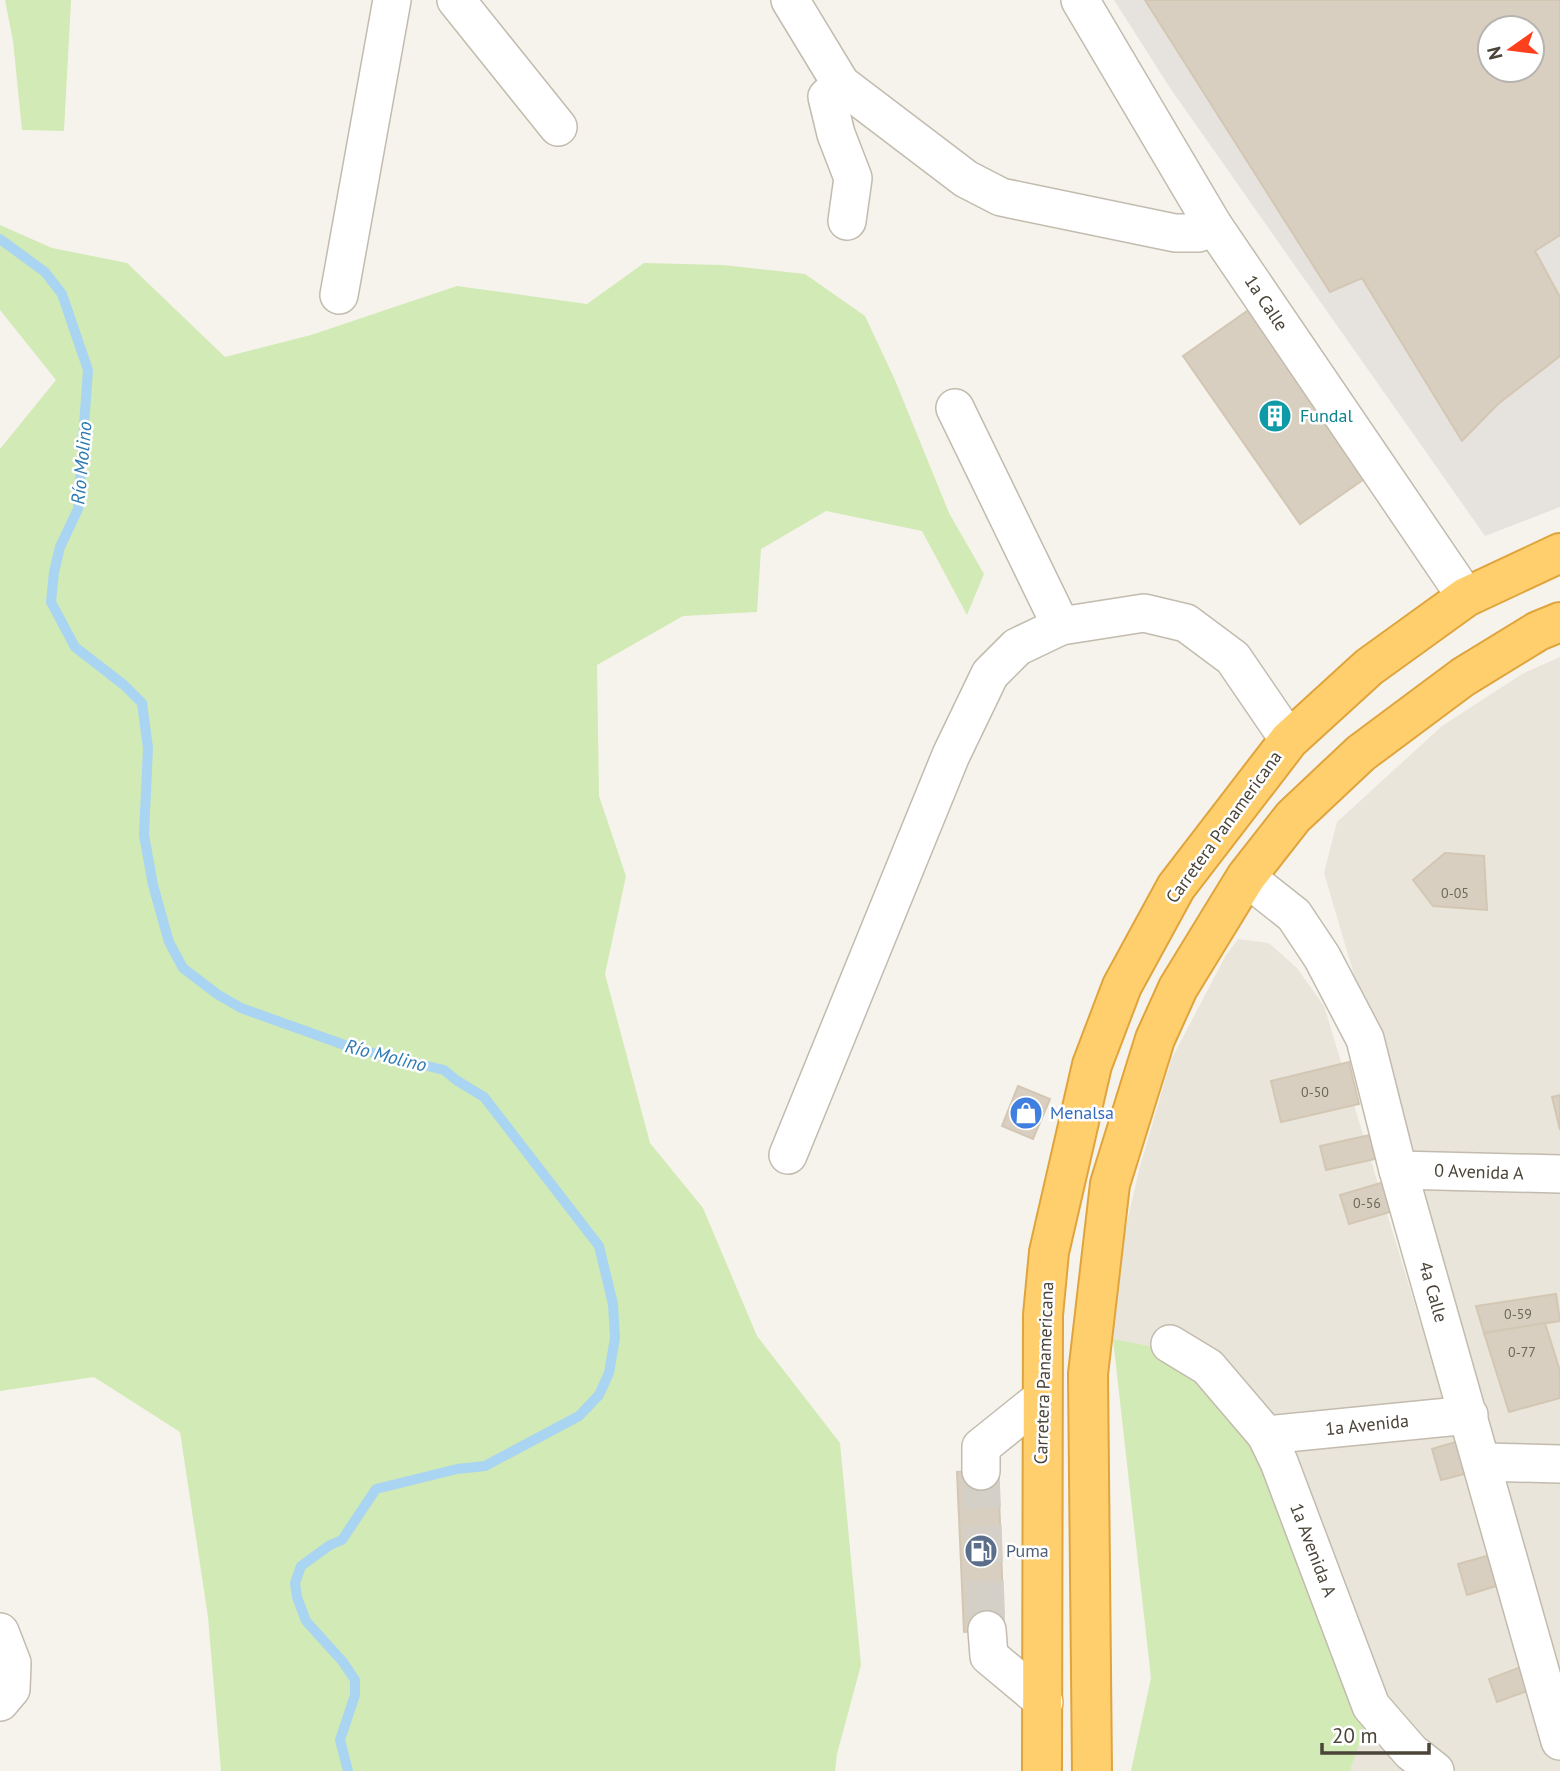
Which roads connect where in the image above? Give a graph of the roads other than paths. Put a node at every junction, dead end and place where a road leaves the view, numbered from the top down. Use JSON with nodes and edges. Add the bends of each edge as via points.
{"nodes":[{"id":1,"x":392,"y":0,"type":"edge"},
{"id":2,"x":456,"y":0,"type":"edge"},
{"id":3,"x":790,"y":0,"type":"edge"},
{"id":4,"x":1080,"y":0,"type":"edge"},
{"id":5,"x":841,"y":84,"type":"junction"},
{"id":6,"x":558,"y":127,"type":"dead end"},
{"id":7,"x":847,"y":221,"type":"dead end"},
{"id":8,"x":1213,"y":225,"type":"junction"},
{"id":9,"x":339,"y":295,"type":"dead end"},
{"id":10,"x":955,"y":408,"type":"dead end"},
{"id":11,"x":1560,"y":553,"type":"edge"},
{"id":12,"x":1466,"y":597,"type":"junction"},
{"id":13,"x":1560,"y":622,"type":"edge"},
{"id":14,"x":1061,"y":626,"type":"junction"},
{"id":15,"x":1289,"y":740,"type":"junction"},
{"id":16,"x":1246,"y":877,"type":"junction"},
{"id":17,"x":788,"y":1155,"type":"dead end"},
{"id":18,"x":1398,"y":1170,"type":"junction"},
{"id":19,"x":1560,"y":1174,"type":"edge"},
{"id":20,"x":1170,"y":1345,"type":"dead end"},
{"id":21,"x":1042,"y":1398,"type":"junction"},
{"id":22,"x":1469,"y":1415,"type":"junction"},
{"id":23,"x":1266,"y":1435,"type":"junction"},
{"id":24,"x":1482,"y":1462,"type":"junction"},
{"id":25,"x":1560,"y":1464,"type":"edge"},
{"id":26,"x":981,"y":1471,"type":"tunnel mouth"},
{"id":27,"x":987,"y":1630,"type":"tunnel mouth"},
{"id":28,"x":0,"y":1632,"type":"edge"},
{"id":29,"x":0,"y":1702,"type":"edge"},
{"id":30,"x":1044,"y":1702,"type":"junction"},
{"id":31,"x":1560,"y":1741,"type":"edge"},
{"id":32,"x":1042,"y":1771,"type":"edge"},
{"id":33,"x":1092,"y":1771,"type":"edge"},
{"id":34,"x":1435,"y":1771,"type":"edge"}],
"edges":[{"from":1,"to":9,"type":"street"},
{"from":2,"to":6,"type":"street"},
{"from":3,"to":5,"type":"street"},
{"from":4,"to":8,"type":"street","name":"1a Calle"},
{"from":5,"to":7,"type":"street","via":[[827,97],[853,178]]},
{"from":5,"to":8,"type":"street","via":[[966,179],[1001,197],[1175,233],[1199,233]]},
{"from":8,"to":12,"type":"street","name":"1a Calle"},
{"from":10,"to":14,"type":"street"},
{"from":11,"to":12,"type":"highway","name":"Carretera Panamericana"},
{"from":12,"to":15,"type":"highway","name":"Carretera Panamericana","via":[[1369,667]]},
{"from":13,"to":16,"type":"highway","via":[[1464,677],[1362,752],[1293,817]]},
{"from":14,"to":15,"type":"street","via":[[1144,613],[1186,623],[1233,658]]},
{"from":14,"to":17,"type":"street","via":[[1017,648],[990,674],[951,755]]},
{"from":15,"to":21,"type":"highway","name":"Carretera Panamericana","via":[[1176,887],[1122,986],[1092,1065],[1049,1252]]},
{"from":16,"to":18,"type":"street","name":"4a Calle","via":[[1294,915],[1328,968],[1364,1039]]},
{"from":16,"to":33,"type":"highway","via":[[1178,988],[1155,1039],[1110,1184],[1088,1374]]},
{"from":18,"to":19,"type":"street","name":"0 Avenida A"},
{"from":18,"to":22,"type":"street","name":"4a Calle"},
{"from":20,"to":23,"type":"street","name":"1a Avenida A","via":[[1208,1367]]},
{"from":21,"to":26,"type":"street","via":[[981,1447]]},
{"from":21,"to":30,"type":"highway","name":"Carretera Panamericana"},
{"from":22,"to":23,"type":"street","name":"1a Avenida"},
{"from":22,"to":24,"type":"street","name":"4a Calle"},
{"from":23,"to":34,"type":"street","name":"1a Avenida A","via":[[1371,1706],[1411,1752]]},
{"from":24,"to":25,"type":"street"},
{"from":24,"to":31,"type":"street","name":"4a Calle"},
{"from":27,"to":30,"type":"street","via":[[989,1656]]},
{"from":28,"to":29,"type":"street","via":[[12,1663],[11,1689]]},
{"from":30,"to":32,"type":"highway","name":"Carretera Panamericana"}]}
